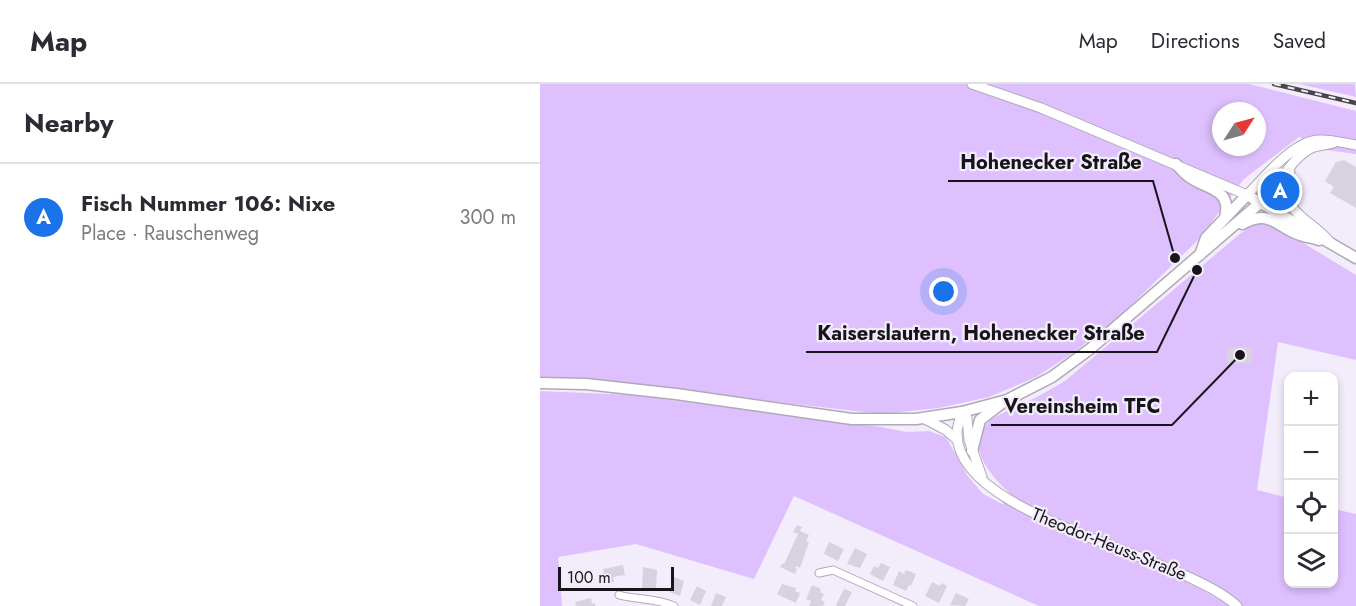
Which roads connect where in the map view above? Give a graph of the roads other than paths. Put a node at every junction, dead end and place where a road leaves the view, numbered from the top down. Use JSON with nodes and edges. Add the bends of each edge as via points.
{"nodes":[{"id":1,"x":972,"y":84,"type":"edge"},
{"id":2,"x":1335,"y":142,"type":"junction"},
{"id":3,"x":1356,"y":145,"type":"edge"},
{"id":4,"x":1176,"y":164,"type":"junction"},
{"id":5,"x":1293,"y":165,"type":"junction"},
{"id":6,"x":1247,"y":195,"type":"junction"},
{"id":7,"x":1261,"y":202,"type":"junction"},
{"id":8,"x":1225,"y":218,"type":"junction"},
{"id":9,"x":1230,"y":229,"type":"junction"},
{"id":10,"x":1331,"y":243,"type":"junction"},
{"id":11,"x":1200,"y":255,"type":"junction"},
{"id":12,"x":1356,"y":258,"type":"edge"},
{"id":13,"x":540,"y":383,"type":"edge"},
{"id":14,"x":1007,"y":400,"type":"junction"},
{"id":15,"x":962,"y":412,"type":"junction"},
{"id":16,"x":923,"y":418,"type":"junction"},
{"id":17,"x":957,"y":440,"type":"junction"},
{"id":18,"x":972,"y":451,"type":"junction"},
{"id":19,"x":982,"y":478,"type":"junction"},
{"id":20,"x":819,"y":573,"type":"dead end"},
{"id":21,"x":619,"y":595,"type":"dead end"},
{"id":22,"x":674,"y":606,"type":"edge"},
{"id":23,"x":913,"y":606,"type":"edge"},
{"id":24,"x":1237,"y":606,"type":"edge"}],
"edges":[{"from":1,"to":4,"type":"street"},
{"from":2,"to":3,"type":"street"},
{"from":2,"to":5,"type":"street","via":[[1314,147]]},
{"from":2,"to":6,"type":"street","via":[[1315,140],[1304,144]]},
{"from":4,"to":6,"type":"street"},
{"from":4,"to":8,"type":"main road","via":[[1190,178],[1221,195],[1226,204]]},
{"from":5,"to":7,"type":"street"},
{"from":5,"to":10,"type":"street","via":[[1287,181],[1294,213],[1319,229]]},
{"from":6,"to":7,"type":"main road"},
{"from":6,"to":8,"type":"main road"},
{"from":7,"to":9,"type":"main road"},
{"from":7,"to":10,"type":"main road"},
{"from":8,"to":11,"type":"main road","via":[[1206,238]]},
{"from":9,"to":10,"type":"main road","via":[[1256,217],[1269,218],[1299,235]]},
{"from":9,"to":11,"type":"main road"},
{"from":10,"to":12,"type":"main road"},
{"from":11,"to":14,"type":"main road","via":[[1073,362]]},
{"from":13,"to":16,"type":"main road","via":[[676,394],[852,419]]},
{"from":14,"to":15,"type":"main road"},
{"from":14,"to":18,"type":"main road","via":[[980,420]]},
{"from":15,"to":16,"type":"main road"},
{"from":15,"to":17,"type":"street"},
{"from":15,"to":18,"type":"street","name":"Theodor-Heuss-Straße","via":[[969,424]]},
{"from":16,"to":17,"type":"street"},
{"from":17,"to":19,"type":"street","name":"Theodor-Heuss-Straße","via":[[964,459]]},
{"from":18,"to":19,"type":"street","name":"Theodor-Heuss-Straße"},
{"from":19,"to":24,"type":"street","name":"Theodor-Heuss-Straße","via":[[1004,497],[1033,513],[1205,584]]},
{"from":20,"to":23,"type":"street","via":[[833,570]]},
{"from":21,"to":22,"type":"street"}]}
